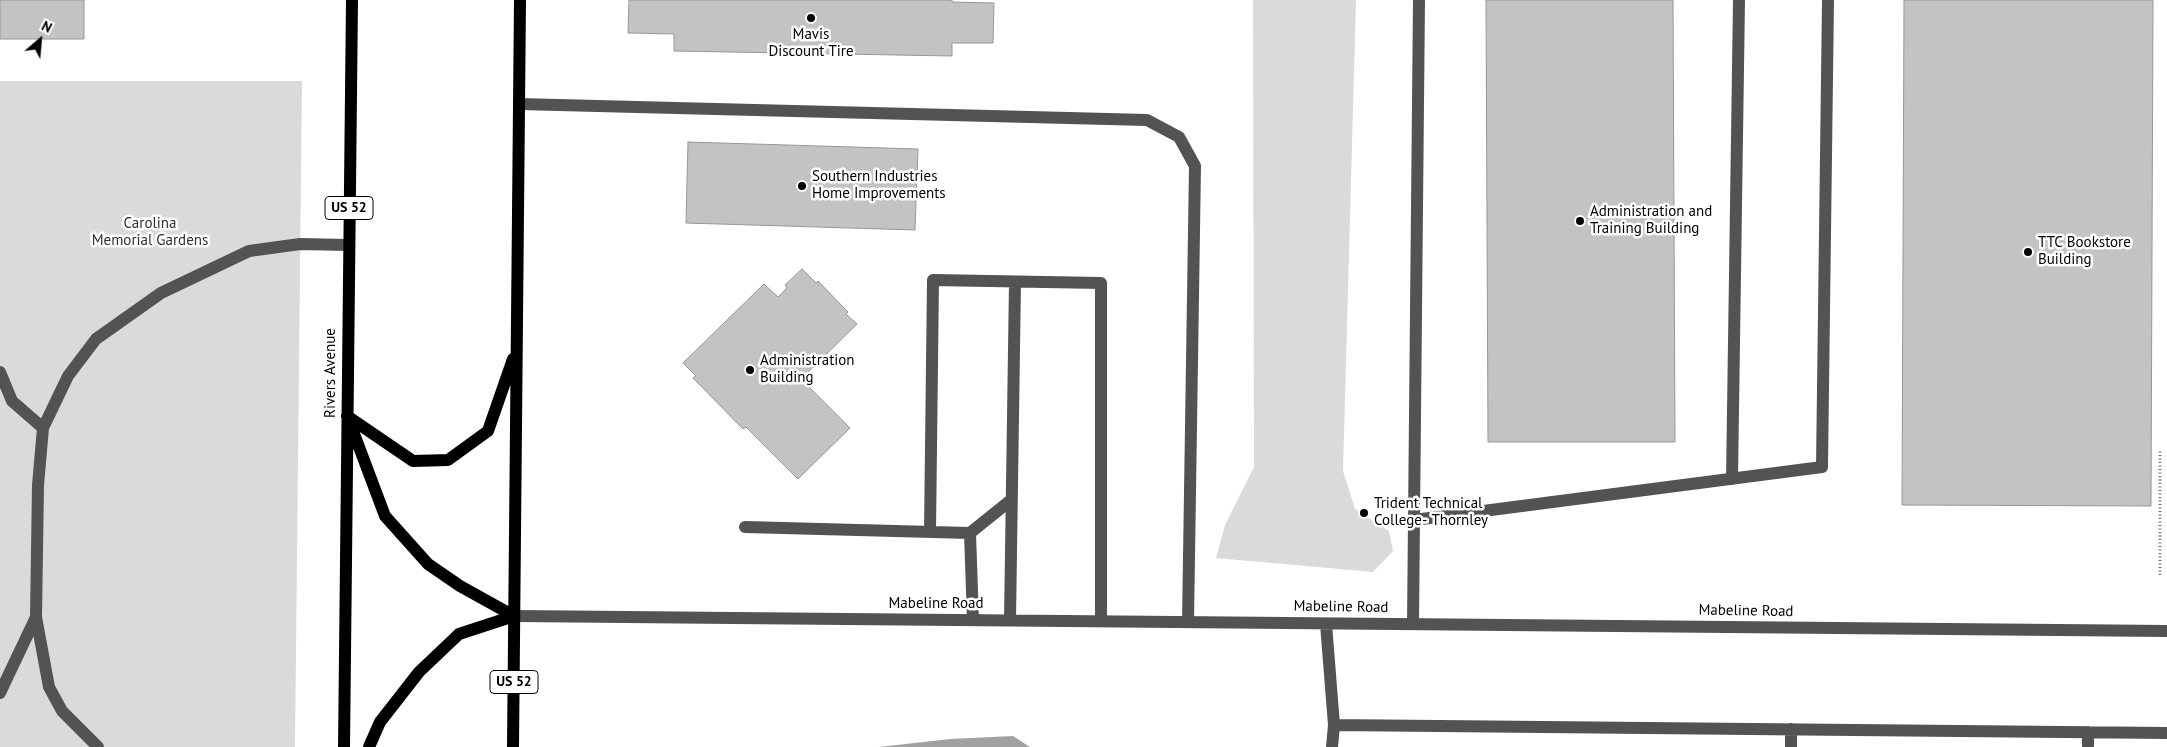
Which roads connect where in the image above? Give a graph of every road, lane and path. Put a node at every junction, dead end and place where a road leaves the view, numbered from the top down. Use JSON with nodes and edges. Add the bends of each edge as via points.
{"nodes":[{"id":1,"x":352,"y":0,"type":"edge"},
{"id":2,"x":520,"y":0,"type":"edge"},
{"id":3,"x":1419,"y":0,"type":"edge"},
{"id":4,"x":1739,"y":0,"type":"edge"},
{"id":5,"x":1828,"y":0,"type":"edge"},
{"id":6,"x":520,"y":104,"type":"junction"},
{"id":7,"x":348,"y":245,"type":"junction"},
{"id":8,"x":1015,"y":282,"type":"junction"},
{"id":9,"x":517,"y":349,"type":"junction"},
{"id":10,"x":0,"y":372,"type":"edge"},
{"id":11,"x":347,"y":416,"type":"junction"},
{"id":12,"x":43,"y":428,"type":"junction"},
{"id":13,"x":2160,"y":451,"type":"dead end"},
{"id":14,"x":1732,"y":479,"type":"junction"},
{"id":15,"x":1011,"y":500,"type":"junction"},
{"id":16,"x":1414,"y":520,"type":"junction"},
{"id":17,"x":745,"y":527,"type":"dead end"},
{"id":18,"x":930,"y":532,"type":"junction"},
{"id":19,"x":970,"y":533,"type":"junction"},
{"id":20,"x":2160,"y":575,"type":"dead end"},
{"id":21,"x":514,"y":616,"type":"junction"},
{"id":22,"x":36,"y":617,"type":"junction"},
{"id":23,"x":972,"y":620,"type":"junction"},
{"id":24,"x":1010,"y":620,"type":"junction"},
{"id":25,"x":1101,"y":621,"type":"junction"},
{"id":26,"x":1188,"y":622,"type":"junction"},
{"id":27,"x":1326,"y":624,"type":"junction"},
{"id":28,"x":1413,"y":624,"type":"junction"},
{"id":29,"x":2167,"y":631,"type":"edge"},
{"id":30,"x":0,"y":693,"type":"edge"},
{"id":31,"x":1334,"y":725,"type":"junction"},
{"id":32,"x":1791,"y":729,"type":"junction"},
{"id":33,"x":2088,"y":732,"type":"junction"},
{"id":34,"x":2167,"y":733,"type":"edge"},
{"id":35,"x":98,"y":747,"type":"edge"},
{"id":36,"x":344,"y":747,"type":"edge"},
{"id":37,"x":369,"y":747,"type":"edge"},
{"id":38,"x":513,"y":747,"type":"edge"},
{"id":39,"x":1332,"y":747,"type":"edge"},
{"id":40,"x":1791,"y":747,"type":"edge"},
{"id":41,"x":2088,"y":747,"type":"edge"}],
"edges":[{"from":1,"to":7,"type":"main road","name":"Rivers Avenue","number":"US 52"},
{"from":2,"to":6,"type":"main road","number":"US 52"},
{"from":3,"to":16,"type":"street"},
{"from":4,"to":14,"type":"street"},
{"from":5,"to":14,"type":"street","via":[[1822,467]]},
{"from":6,"to":9,"type":"main road","number":"US 52"},
{"from":6,"to":26,"type":"street","via":[[1147,120],[1179,136],[1195,166]]},
{"from":7,"to":11,"type":"main road","name":"Rivers Avenue","number":"US 52"},
{"from":7,"to":12,"type":"street","via":[[300,244],[249,251],[161,293],[96,339],[68,376]]},
{"from":8,"to":15,"type":"street"},
{"from":8,"to":18,"type":"street","via":[[933,280]]},
{"from":8,"to":25,"type":"street","via":[[1101,283]]},
{"from":9,"to":11,"type":"main road","via":[[488,431],[448,460],[413,461]]},
{"from":9,"to":21,"type":"main road","number":"US 52"},
{"from":10,"to":12,"type":"street","via":[[12,401]]},
{"from":11,"to":21,"type":"main road","via":[[385,516],[428,564]]},
{"from":11,"to":36,"type":"main road","name":"Rivers Avenue","number":"US 52"},
{"from":12,"to":22,"type":"street","via":[[38,494]]},
{"from":13,"to":20,"type":"path"},
{"from":14,"to":16,"type":"street"},
{"from":15,"to":19,"type":"street"},
{"from":15,"to":24,"type":"street"},
{"from":16,"to":28,"type":"street"},
{"from":17,"to":18,"type":"street"},
{"from":18,"to":19,"type":"street"},
{"from":19,"to":23,"type":"street"},
{"from":21,"to":23,"type":"street","name":"Mabeline Road"},
{"from":21,"to":37,"type":"main road","via":[[458,634],[420,672],[391,708],[380,722]]},
{"from":21,"to":38,"type":"main road","number":"US 52"},
{"from":22,"to":30,"type":"street"},
{"from":22,"to":35,"type":"street","via":[[49,687],[62,711]]},
{"from":23,"to":24,"type":"street","name":"Mabeline Road"},
{"from":24,"to":25,"type":"street","name":"Mabeline Road"},
{"from":25,"to":26,"type":"street","name":"Mabeline Road"},
{"from":26,"to":27,"type":"street","name":"Mabeline Road"},
{"from":27,"to":28,"type":"street","name":"Mabeline Road"},
{"from":27,"to":31,"type":"street"},
{"from":28,"to":29,"type":"street","name":"Mabeline Road"},
{"from":31,"to":32,"type":"street"},
{"from":31,"to":39,"type":"street"},
{"from":32,"to":33,"type":"street"},
{"from":32,"to":40,"type":"street"},
{"from":33,"to":34,"type":"street"},
{"from":33,"to":41,"type":"street"}]}
